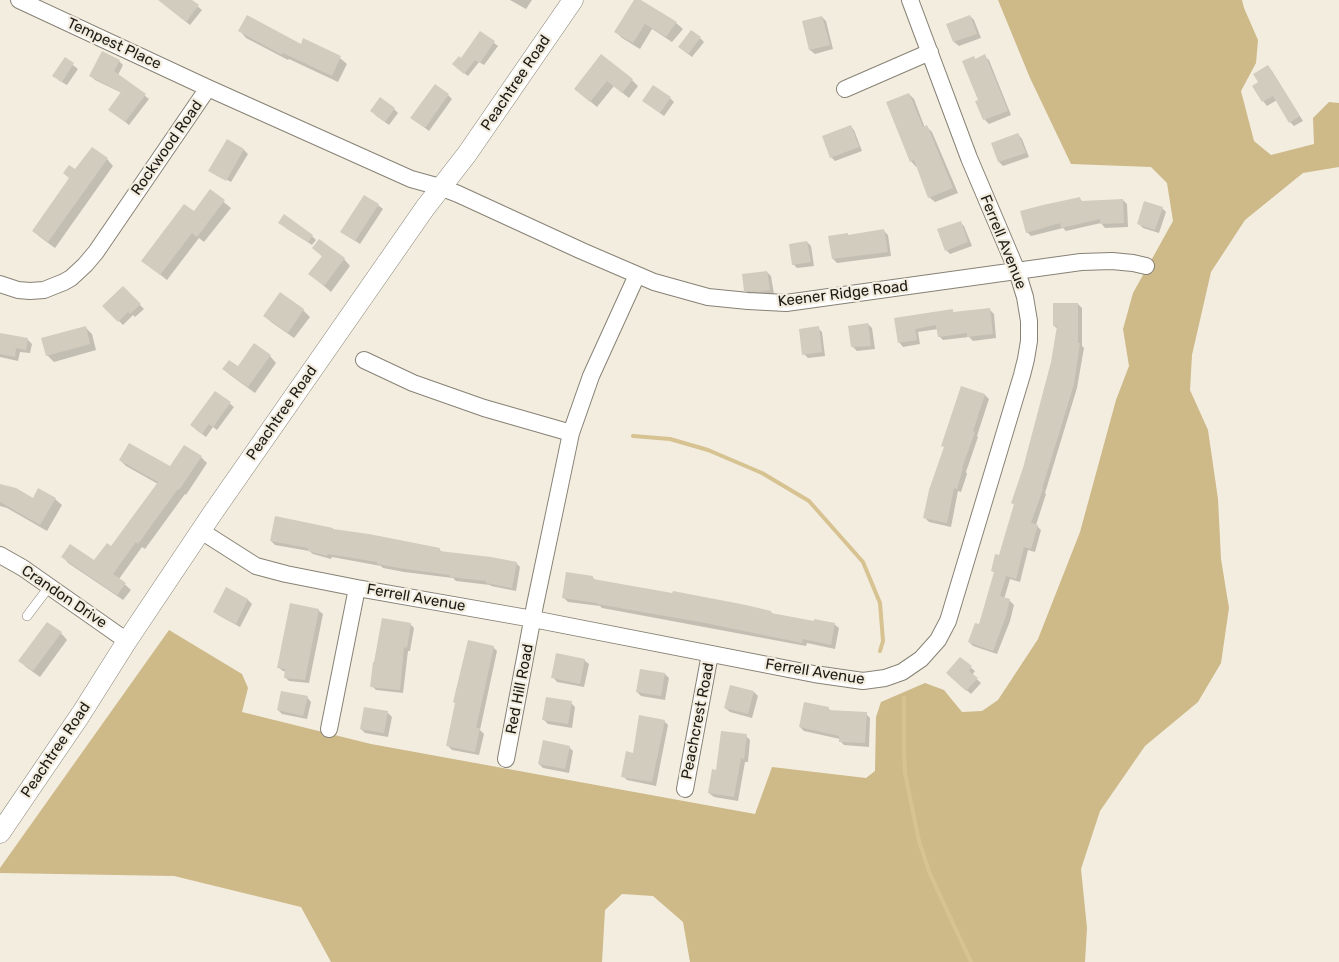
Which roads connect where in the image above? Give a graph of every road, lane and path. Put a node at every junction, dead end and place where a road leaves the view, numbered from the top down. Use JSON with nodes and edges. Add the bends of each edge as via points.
{"nodes":[{"id":1,"x":19,"y":0,"type":"edge"},
{"id":2,"x":573,"y":0,"type":"edge"},
{"id":3,"x":910,"y":0,"type":"edge"},
{"id":4,"x":930,"y":52,"type":"junction"},
{"id":5,"x":208,"y":88,"type":"junction"},
{"id":6,"x":845,"y":89,"type":"dead end"},
{"id":7,"x":440,"y":187,"type":"junction"},
{"id":8,"x":1146,"y":266,"type":"dead end"},
{"id":9,"x":1017,"y":271,"type":"junction"},
{"id":10,"x":637,"y":275,"type":"junction"},
{"id":11,"x":0,"y":284,"type":"edge"},
{"id":12,"x":364,"y":360,"type":"dead end"},
{"id":13,"x":571,"y":433,"type":"junction"},
{"id":14,"x":201,"y":531,"type":"junction"},
{"id":15,"x":0,"y":555,"type":"edge"},
{"id":16,"x":49,"y":587,"type":"junction"},
{"id":17,"x":357,"y":588,"type":"junction"},
{"id":18,"x":27,"y":616,"type":"dead end"},
{"id":19,"x":533,"y":619,"type":"junction"},
{"id":20,"x":127,"y":640,"type":"junction"},
{"id":21,"x":710,"y":654,"type":"junction"},
{"id":22,"x":330,"y":729,"type":"dead end"},
{"id":23,"x":506,"y":759,"type":"dead end"},
{"id":24,"x":685,"y":789,"type":"dead end"},
{"id":25,"x":0,"y":833,"type":"edge"}],
"edges":[{"from":1,"to":5,"type":"street","name":"Tempest Place"},
{"from":2,"to":7,"type":"street","name":"Peachtree Road","via":[[467,154]]},
{"from":3,"to":4,"type":"street","name":"Ferrell Avenue"},
{"from":4,"to":6,"type":"street"},
{"from":4,"to":9,"type":"street","name":"Ferrell Avenue","via":[[968,158]]},
{"from":5,"to":7,"type":"street","name":"Rockwood Road","via":[[412,178]]},
{"from":5,"to":11,"type":"street","name":"Rockwood Road","via":[[85,265],[71,278],[44,290],[18,290]]},
{"from":7,"to":10,"type":"street","name":"Keener Ridge Road"},
{"from":7,"to":14,"type":"street","name":"Peachtree Road"},
{"from":8,"to":9,"type":"street","name":"Keener Ridge Road","via":[[1104,261]]},
{"from":9,"to":10,"type":"street","name":"Keener Ridge Road","via":[[786,303],[708,297]]},
{"from":9,"to":21,"type":"street","name":"Ferrell Avenue","via":[[1029,321],[1026,359],[948,621],[938,640],[921,659],[902,672],[863,681]]},
{"from":10,"to":13,"type":"street","name":"Red Hill Road","via":[[591,376]]},
{"from":12,"to":13,"type":"street","via":[[413,383]]},
{"from":13,"to":19,"type":"street","name":"Red Hill Road"},
{"from":14,"to":17,"type":"street","name":"Ferrell Avenue","via":[[256,566]]},
{"from":14,"to":20,"type":"street","name":"Peachtree Road"},
{"from":15,"to":16,"type":"street","name":"Crandon Drive"},
{"from":16,"to":18,"type":"lane"},
{"from":16,"to":20,"type":"street","name":"Crandon Drive"},
{"from":17,"to":19,"type":"street","name":"Ferrell Avenue"},
{"from":17,"to":22,"type":"street"},
{"from":19,"to":21,"type":"street","name":"Ferrell Avenue"},
{"from":19,"to":23,"type":"street","name":"Red Hill Road"},
{"from":20,"to":25,"type":"street","name":"Peachtree Road"},
{"from":21,"to":24,"type":"street","name":"Peachcrest Road"}]}
